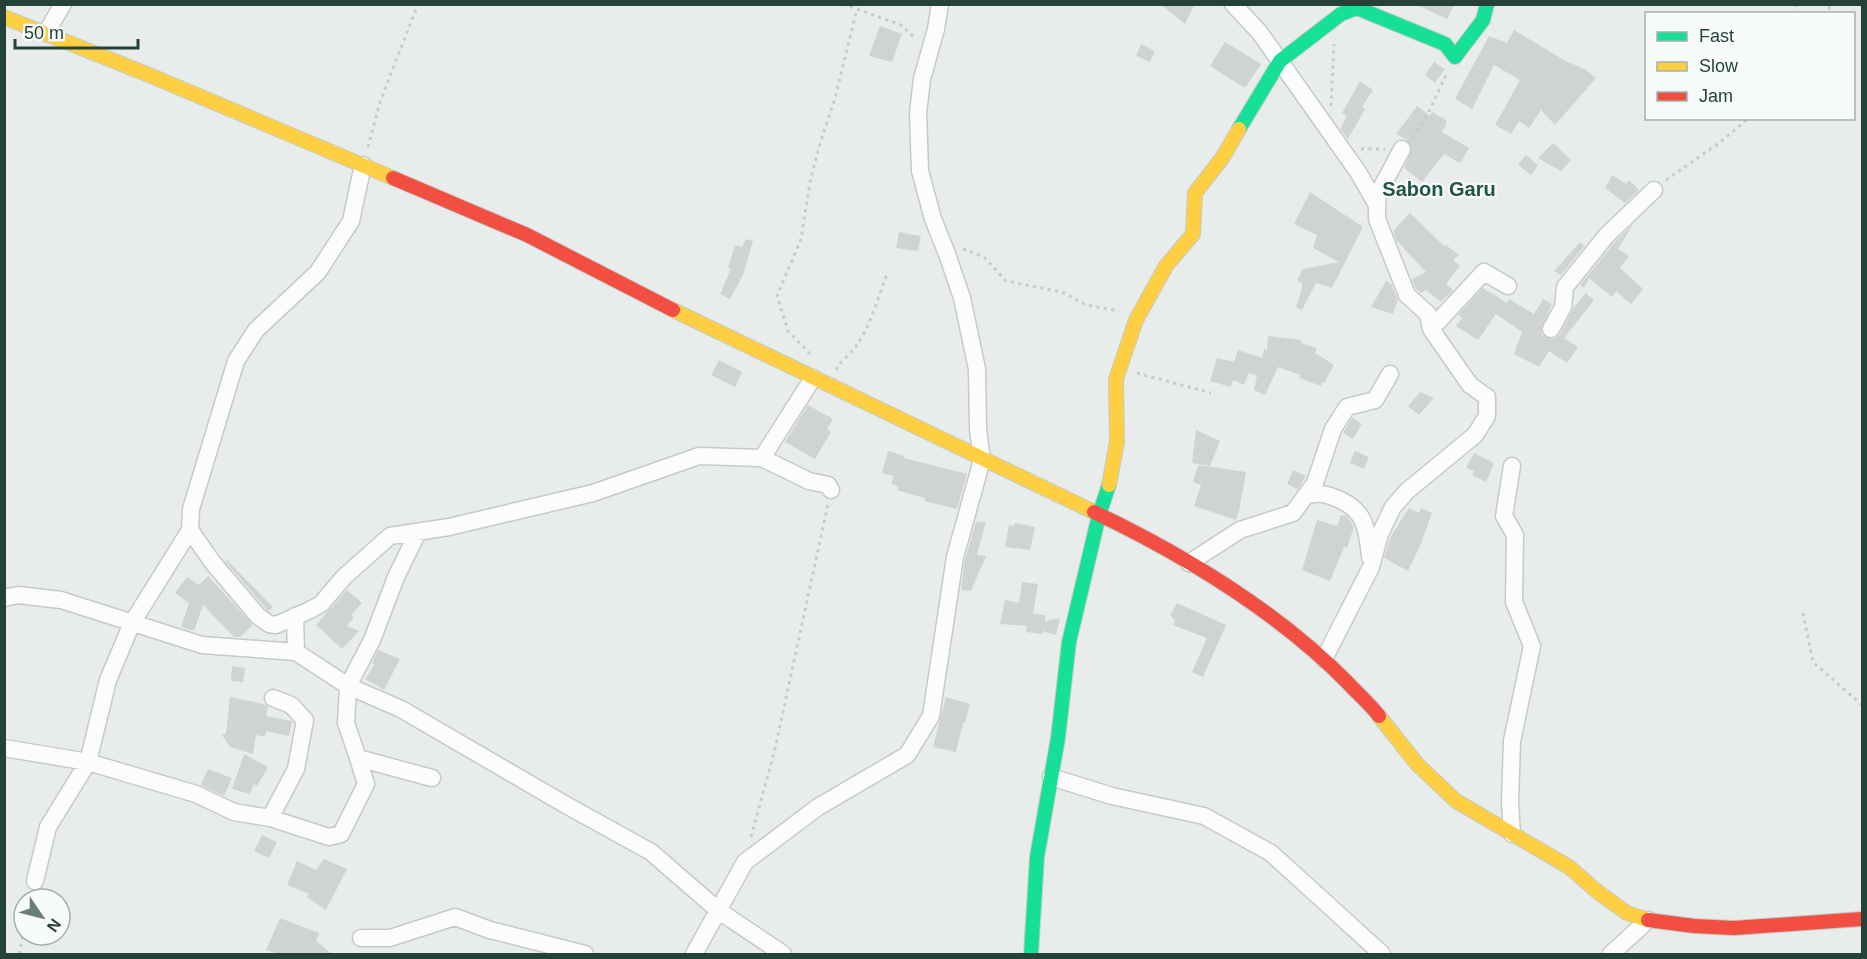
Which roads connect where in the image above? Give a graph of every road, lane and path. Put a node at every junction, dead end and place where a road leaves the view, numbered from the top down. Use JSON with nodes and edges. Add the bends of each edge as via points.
{"nodes":[{"id":1,"x":63,"y":4,"type":"edge"},
{"id":2,"x":418,"y":4,"type":"edge"},
{"id":3,"x":843,"y":4,"type":"edge"},
{"id":4,"x":940,"y":4,"type":"edge"},
{"id":5,"x":1233,"y":4,"type":"edge"},
{"id":6,"x":1486,"y":4,"type":"edge"},
{"id":7,"x":857,"y":9,"type":"junction"},
{"id":8,"x":1341,"y":14,"type":"junction"},
{"id":9,"x":4,"y":17,"type":"edge"},
{"id":10,"x":46,"y":33,"type":"junction"},
{"id":11,"x":918,"y":41,"type":"dead end"},
{"id":12,"x":1455,"y":57,"type":"junction"},
{"id":13,"x":1280,"y":61,"type":"junction"},
{"id":14,"x":1747,"y":120,"type":"edge"},
{"id":15,"x":1330,"y":132,"type":"junction"},
{"id":16,"x":1341,"y":148,"type":"junction"},
{"id":17,"x":1402,"y":149,"type":"junction"},
{"id":18,"x":363,"y":165,"type":"junction"},
{"id":19,"x":1654,"y":190,"type":"joint"},
{"id":20,"x":1377,"y":219,"type":"junction"},
{"id":21,"x":947,"y":254,"type":"junction"},
{"id":22,"x":887,"y":274,"type":"dead end"},
{"id":23,"x":1508,"y":285,"type":"dead end"},
{"id":24,"x":1138,"y":317,"type":"junction"},
{"id":25,"x":1431,"y":329,"type":"junction"},
{"id":26,"x":1551,"y":329,"type":"dead end"},
{"id":27,"x":814,"y":358,"type":"dead end"},
{"id":28,"x":1120,"y":369,"type":"junction"},
{"id":29,"x":1390,"y":374,"type":"dead end"},
{"id":30,"x":813,"y":378,"type":"junction"},
{"id":31,"x":828,"y":386,"type":"junction"},
{"id":32,"x":1211,"y":393,"type":"dead end"},
{"id":33,"x":762,"y":458,"type":"junction"},
{"id":34,"x":982,"y":460,"type":"junction"},
{"id":35,"x":1512,"y":466,"type":"dead end"},
{"id":36,"x":831,"y":490,"type":"joint"},
{"id":37,"x":1305,"y":496,"type":"junction"},
{"id":38,"x":1393,"y":507,"type":"junction"},
{"id":39,"x":1099,"y":515,"type":"junction"},
{"id":40,"x":1362,"y":517,"type":"junction"},
{"id":41,"x":190,"y":530,"type":"junction"},
{"id":42,"x":418,"y":532,"type":"junction"},
{"id":43,"x":1189,"y":563,"type":"junction"},
{"id":44,"x":1371,"y":567,"type":"junction"},
{"id":45,"x":4,"y":598,"type":"edge"},
{"id":46,"x":1803,"y":613,"type":"dead end"},
{"id":47,"x":295,"y":616,"type":"junction"},
{"id":48,"x":132,"y":622,"type":"junction"},
{"id":49,"x":296,"y":652,"type":"junction"},
{"id":50,"x":1324,"y":659,"type":"junction"},
{"id":51,"x":348,"y":686,"type":"junction"},
{"id":52,"x":273,"y":699,"type":"dead end"},
{"id":53,"x":1863,"y":705,"type":"edge"},
{"id":54,"x":4,"y":748,"type":"edge"},
{"id":55,"x":358,"y":758,"type":"junction"},
{"id":56,"x":88,"y":762,"type":"junction"},
{"id":57,"x":1051,"y":777,"type":"junction"},
{"id":58,"x":432,"y":778,"type":"dead end"},
{"id":59,"x":270,"y":818,"type":"junction"},
{"id":60,"x":1512,"y":834,"type":"junction"},
{"id":61,"x":745,"y":862,"type":"junction"},
{"id":62,"x":35,"y":880,"type":"dead end"},
{"id":63,"x":719,"y":911,"type":"junction"},
{"id":64,"x":1863,"y":919,"type":"edge"},
{"id":65,"x":1648,"y":920,"type":"junction"},
{"id":66,"x":361,"y":938,"type":"dead end"},
{"id":67,"x":585,"y":954,"type":"edge"},
{"id":68,"x":694,"y":954,"type":"edge"},
{"id":69,"x":783,"y":954,"type":"edge"},
{"id":70,"x":1031,"y":954,"type":"edge"},
{"id":71,"x":1382,"y":954,"type":"edge"},
{"id":72,"x":1611,"y":954,"type":"edge"}],
"edges":[{"from":1,"to":10,"type":"street"},
{"from":2,"to":18,"type":"path","via":[[380,102]]},
{"from":3,"to":7,"type":"path"},
{"from":4,"to":21,"type":"street","via":[[918,113],[920,171]]},
{"from":5,"to":13,"type":"street"},
{"from":6,"to":12,"type":"street","via":[[1483,20]]},
{"from":7,"to":11,"type":"path","via":[[901,25]]},
{"from":7,"to":27,"type":"path","via":[[810,182],[801,239],[777,296],[788,331]]},
{"from":8,"to":12,"type":"street","via":[[1357,8],[1444,44]]},
{"from":8,"to":13,"type":"street"},
{"from":8,"to":15,"type":"path","via":[[1333,49]]},
{"from":9,"to":10,"type":"street"},
{"from":10,"to":18,"type":"street"},
{"from":12,"to":17,"type":"path","via":[[1428,114]]},
{"from":13,"to":15,"type":"street"},
{"from":13,"to":24,"type":"street","via":[[1223,157],[1196,193],[1193,234],[1166,266]]},
{"from":14,"to":19,"type":"path"},
{"from":15,"to":16,"type":"street"},
{"from":16,"to":17,"type":"path"},
{"from":16,"to":20,"type":"street","via":[[1377,204]]},
{"from":17,"to":20,"type":"street","via":[[1378,194]]},
{"from":18,"to":30,"type":"street","via":[[528,235]]},
{"from":18,"to":41,"type":"street","via":[[351,221],[318,272],[256,330],[236,361],[191,509]]},
{"from":19,"to":26,"type":"street","via":[[1606,236],[1564,287],[1563,308]]},
{"from":20,"to":25,"type":"street","via":[[1407,295],[1428,314]]},
{"from":21,"to":24,"type":"path","via":[[963,249],[984,256],[1006,280],[1062,292],[1086,305]]},
{"from":21,"to":34,"type":"street","via":[[962,298],[977,369]]},
{"from":22,"to":31,"type":"path","via":[[868,324]]},
{"from":23,"to":25,"type":"street","via":[[1484,272]]},
{"from":24,"to":28,"type":"street"},
{"from":25,"to":38,"type":"street","via":[[1470,385],[1487,397],[1486,416],[1475,435]]},
{"from":28,"to":32,"type":"path"},
{"from":28,"to":39,"type":"street","via":[[1116,379],[1117,442],[1110,483]]},
{"from":29,"to":37,"type":"street","via":[[1375,400],[1347,407],[1333,429],[1315,483]]},
{"from":30,"to":31,"type":"street"},
{"from":30,"to":33,"type":"street"},
{"from":31,"to":34,"type":"street"},
{"from":33,"to":36,"type":"street","via":[[809,481],[828,485]]},
{"from":33,"to":42,"type":"street","via":[[699,456],[593,493]]},
{"from":34,"to":39,"type":"street"},
{"from":34,"to":61,"type":"street","via":[[955,557],[932,716],[907,755],[818,807]]},
{"from":35,"to":60,"type":"street","via":[[1504,516],[1515,535],[1514,602],[1532,646],[1512,741]]},
{"from":36,"to":61,"type":"path","via":[[775,749]]},
{"from":37,"to":40,"type":"street","via":[[1319,492],[1348,502]]},
{"from":37,"to":43,"type":"street","via":[[1293,513],[1240,530]]},
{"from":38,"to":40,"type":"street"},
{"from":38,"to":44,"type":"street"},
{"from":39,"to":43,"type":"street"},
{"from":39,"to":57,"type":"street","via":[[1069,642]]},
{"from":40,"to":44,"type":"street","via":[[1368,533]]},
{"from":41,"to":47,"type":"street","via":[[258,616],[269,624]]},
{"from":41,"to":48,"type":"street"},
{"from":42,"to":47,"type":"street","via":[[390,536],[344,577],[321,604]]},
{"from":42,"to":51,"type":"street"},
{"from":43,"to":50,"type":"street","via":[[1280,622]]},
{"from":44,"to":50,"type":"street"},
{"from":45,"to":48,"type":"street","via":[[18,595],[61,600]]},
{"from":46,"to":53,"type":"path","via":[[1813,662]]},
{"from":47,"to":49,"type":"street"},
{"from":48,"to":49,"type":"street","via":[[202,645]]},
{"from":48,"to":56,"type":"street","via":[[108,680]]},
{"from":49,"to":51,"type":"street"},
{"from":50,"to":60,"type":"street","via":[[1456,801]]},
{"from":51,"to":55,"type":"street","via":[[346,723]]},
{"from":51,"to":63,"type":"street","via":[[401,709],[651,852]]},
{"from":52,"to":59,"type":"street","via":[[291,705],[304,720],[296,769]]},
{"from":54,"to":56,"type":"street"},
{"from":55,"to":58,"type":"street"},
{"from":55,"to":59,"type":"street","via":[[366,784],[341,834],[329,837]]},
{"from":56,"to":59,"type":"street","via":[[196,794],[234,812]]},
{"from":56,"to":62,"type":"street","via":[[48,827]]},
{"from":57,"to":70,"type":"street","via":[[1037,857]]},
{"from":57,"to":71,"type":"street","via":[[1112,796],[1204,816],[1271,853]]},
{"from":60,"to":65,"type":"street","via":[[1569,867],[1627,913]]},
{"from":61,"to":63,"type":"street"},
{"from":63,"to":68,"type":"street"},
{"from":63,"to":69,"type":"street"},
{"from":64,"to":65,"type":"street","via":[[1734,928]]},
{"from":65,"to":72,"type":"street"},
{"from":66,"to":67,"type":"street","via":[[390,938],[455,917]]}]}
